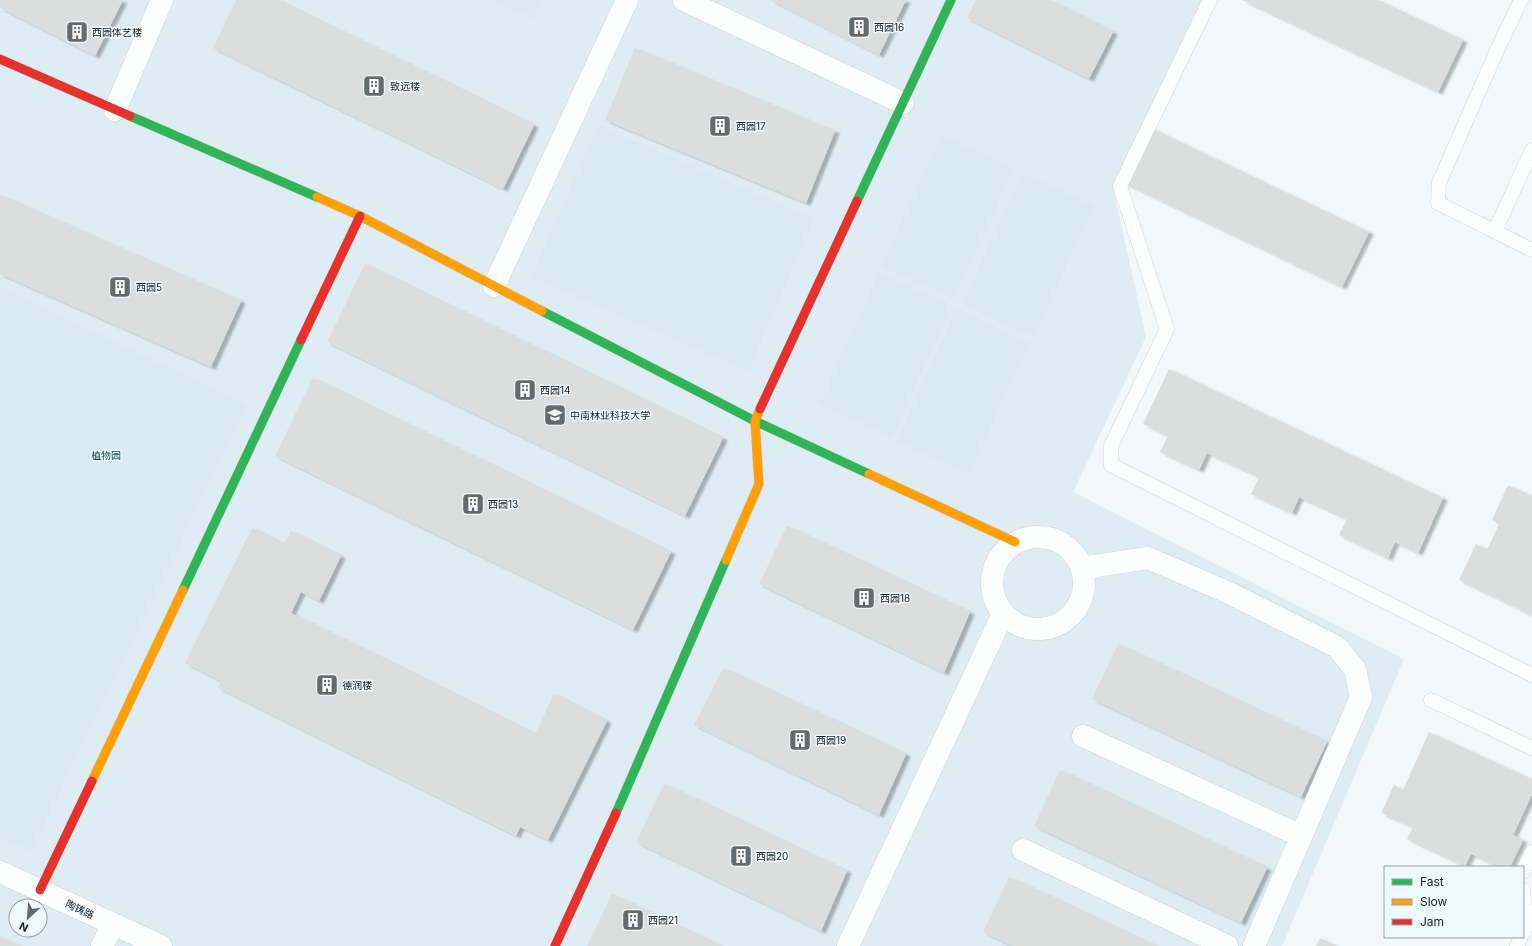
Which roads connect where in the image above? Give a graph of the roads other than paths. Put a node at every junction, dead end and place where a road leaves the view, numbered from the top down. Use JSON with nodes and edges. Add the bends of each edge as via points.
{"nodes":[{"id":1,"x":162,"y":0,"type":"edge"},
{"id":2,"x":627,"y":0,"type":"edge"},
{"id":3,"x":684,"y":0,"type":"edge"},
{"id":4,"x":951,"y":0,"type":"edge"},
{"id":5,"x":1210,"y":0,"type":"edge"},
{"id":6,"x":1521,"y":0,"type":"edge"},
{"id":7,"x":0,"y":59,"type":"edge"},
{"id":8,"x":903,"y":103,"type":"junction"},
{"id":9,"x":115,"y":110,"type":"junction"},
{"id":10,"x":1532,"y":150,"type":"edge"},
{"id":11,"x":360,"y":216,"type":"junction"},
{"id":12,"x":1494,"y":231,"type":"junction"},
{"id":13,"x":1532,"y":250,"type":"edge"},
{"id":14,"x":494,"y":286,"type":"junction"},
{"id":15,"x":755,"y":421,"type":"junction"},
{"id":16,"x":1015,"y":542,"type":"junction"},
{"id":17,"x":1082,"y":568,"type":"junction"},
{"id":18,"x":1003,"y":614,"type":"junction"},
{"id":19,"x":1532,"y":675,"type":"edge"},
{"id":20,"x":1431,"y":700,"type":"dead end"},
{"id":21,"x":1083,"y":736,"type":"dead end"},
{"id":22,"x":1532,"y":748,"type":"edge"},
{"id":23,"x":1301,"y":836,"type":"junction"},
{"id":24,"x":1023,"y":850,"type":"dead end"},
{"id":25,"x":1532,"y":852,"type":"edge"},
{"id":26,"x":1524,"y":870,"type":"edge"},
{"id":27,"x":0,"y":872,"type":"edge"},
{"id":28,"x":40,"y":890,"type":"junction"},
{"id":29,"x":1524,"y":903,"type":"edge"},
{"id":30,"x":113,"y":924,"type":"junction"},
{"id":31,"x":1526,"y":930,"type":"edge"},
{"id":32,"x":102,"y":946,"type":"edge"},
{"id":33,"x":160,"y":946,"type":"edge"},
{"id":34,"x":555,"y":946,"type":"edge"},
{"id":35,"x":848,"y":946,"type":"edge"},
{"id":36,"x":1227,"y":946,"type":"edge"},
{"id":37,"x":1254,"y":946,"type":"edge"}],
"edges":[{"from":1,"to":9,"type":"street"},
{"from":2,"to":14,"type":"street"},
{"from":3,"to":8,"type":"street"},
{"from":4,"to":8,"type":"street"},
{"from":5,"to":19,"type":"lane","via":[[1120,186],[1167,329],[1111,446],[1111,465]]},
{"from":6,"to":12,"type":"lane","via":[[1439,183],[1438,203]]},
{"from":7,"to":9,"type":"street"},
{"from":8,"to":15,"type":"street"},
{"from":9,"to":11,"type":"street"},
{"from":10,"to":12,"type":"lane"},
{"from":11,"to":14,"type":"street"},
{"from":11,"to":28,"type":"street"},
{"from":12,"to":13,"type":"lane"},
{"from":14,"to":15,"type":"street"},
{"from":15,"to":16,"type":"street"},
{"from":15,"to":34,"type":"street","via":[[759,484],[644,750]]},
{"from":16,"to":17,"type":"street","via":[[1030,536],[1047,537],[1063,544],[1074,554]]},
{"from":16,"to":18,"type":"street","via":[[1002,552],[993,567],[991,583],[994,600]]},
{"from":17,"to":18,"type":"street","via":[[1082,598],[1074,612],[1063,622],[1048,628],[1033,629],[1017,624]]},
{"from":17,"to":23,"type":"street","via":[[1148,558],[1227,592],[1337,647],[1355,669],[1361,697]]},
{"from":18,"to":35,"type":"street"},
{"from":20,"to":22,"type":"lane"},
{"from":21,"to":23,"type":"street"},
{"from":23,"to":37,"type":"street"},
{"from":24,"to":36,"type":"street"},
{"from":25,"to":26,"type":"lane"},
{"from":27,"to":28,"type":"street","name":"陶铸路"},
{"from":28,"to":30,"type":"street","name":"陶铸路"},
{"from":29,"to":31,"type":"lane"},
{"from":30,"to":32,"type":"street"},
{"from":30,"to":33,"type":"street","name":"陶铸路"}]}
